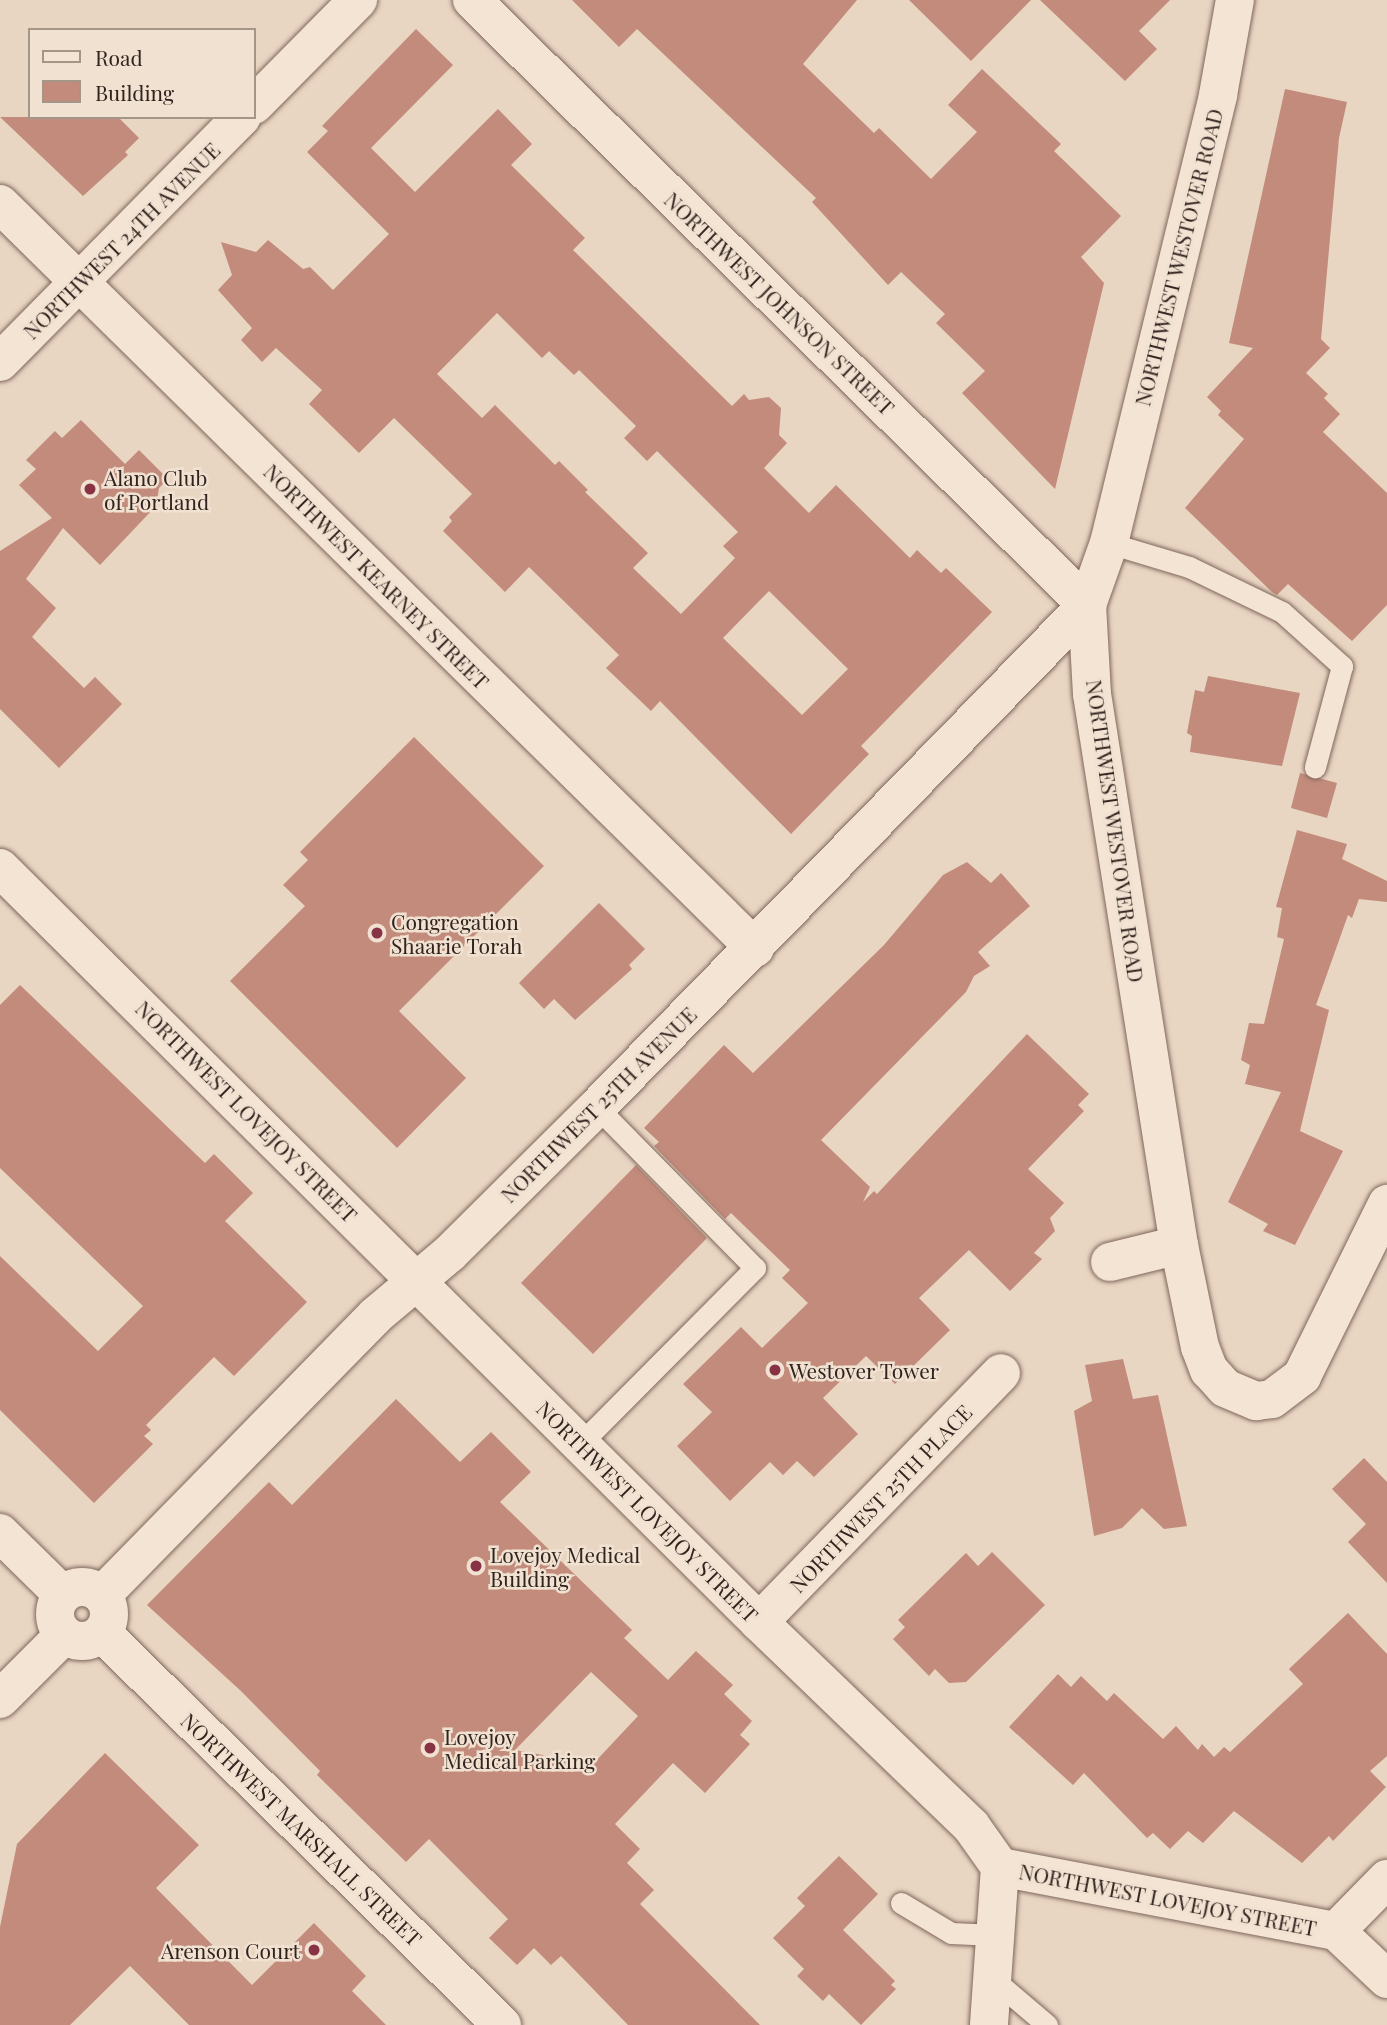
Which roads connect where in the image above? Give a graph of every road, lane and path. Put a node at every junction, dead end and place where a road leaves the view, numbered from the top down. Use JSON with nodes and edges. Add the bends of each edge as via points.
{"nodes":[{"id":1,"x":358,"y":0,"type":"edge"},
{"id":2,"x":472,"y":0,"type":"edge"},
{"id":3,"x":1235,"y":0,"type":"edge"},
{"id":4,"x":256,"y":103,"type":"edge"},
{"id":5,"x":240,"y":119,"type":"edge"},
{"id":6,"x":0,"y":204,"type":"edge"},
{"id":7,"x":78,"y":282,"type":"junction"},
{"id":8,"x":0,"y":362,"type":"edge"},
{"id":9,"x":1109,"y":543,"type":"junction"},
{"id":10,"x":1087,"y":605,"type":"junction"},
{"id":11,"x":1315,"y":767,"type":"dead end"},
{"id":12,"x":0,"y":868,"type":"edge"},
{"id":13,"x":755,"y":948,"type":"junction"},
{"id":14,"x":597,"y":1107,"type":"junction"},
{"id":15,"x":1387,"y":1204,"type":"edge"},
{"id":16,"x":1179,"y":1245,"type":"junction"},
{"id":17,"x":1110,"y":1262,"type":"dead end"},
{"id":18,"x":418,"y":1280,"type":"junction"},
{"id":19,"x":1001,"y":1373,"type":"dead end"},
{"id":20,"x":580,"y":1443,"type":"junction"},
{"id":21,"x":0,"y":1533,"type":"edge"},
{"id":22,"x":63,"y":1595,"type":"junction"},
{"id":23,"x":102,"y":1595,"type":"junction"},
{"id":24,"x":759,"y":1622,"type":"junction"},
{"id":25,"x":102,"y":1633,"type":"junction"},
{"id":26,"x":64,"y":1635,"type":"junction"},
{"id":27,"x":0,"y":1699,"type":"edge"},
{"id":28,"x":1000,"y":1867,"type":"junction"},
{"id":29,"x":1387,"y":1879,"type":"edge"},
{"id":30,"x":901,"y":1903,"type":"dead end"},
{"id":31,"x":1336,"y":1931,"type":"junction"},
{"id":32,"x":995,"y":1935,"type":"junction"},
{"id":33,"x":993,"y":1979,"type":"junction"},
{"id":34,"x":1387,"y":1979,"type":"edge"},
{"id":35,"x":502,"y":2025,"type":"edge"},
{"id":36,"x":989,"y":2025,"type":"edge"},
{"id":37,"x":1046,"y":2025,"type":"edge"}],
"edges":[{"from":1,"to":4,"type":"street"},
{"from":2,"to":10,"type":"street","name":"NORTHWEST JOHNSON STREET"},
{"from":3,"to":9,"type":"street","name":"NORTHWEST WESTOVER ROAD","via":[[1218,95]]},
{"from":5,"to":7,"type":"street","name":"NORTHWEST 24TH AVENUE"},
{"from":6,"to":7,"type":"street","name":"NORTHWEST KEARNEY STREET"},
{"from":7,"to":8,"type":"street","name":"NORTHWEST 24TH AVENUE"},
{"from":7,"to":13,"type":"street","name":"NORTHWEST KEARNEY STREET"},
{"from":9,"to":10,"type":"street","name":"NORTHWEST WESTOVER ROAD"},
{"from":9,"to":11,"type":"lane","via":[[1189,567],[1282,612],[1342,666]]},
{"from":10,"to":13,"type":"street","name":"NORTHWEST 25TH AVENUE"},
{"from":10,"to":16,"type":"street","name":"NORTHWEST WESTOVER ROAD","via":[[1092,694]]},
{"from":12,"to":18,"type":"street","name":"NORTHWEST LOVEJOY STREET"},
{"from":13,"to":14,"type":"street","name":"NORTHWEST 25TH AVENUE"},
{"from":14,"to":18,"type":"street","name":"NORTHWEST 25TH AVENUE"},
{"from":14,"to":20,"type":"lane","via":[[755,1268]]},
{"from":15,"to":16,"type":"street","name":"NORTHWEST WESTOVER ROAD","via":[[1312,1361],[1286,1391],[1272,1399],[1256,1401],[1238,1395],[1209,1370],[1200,1348]]},
{"from":16,"to":17,"type":"street"},
{"from":18,"to":20,"type":"street","name":"NORTHWEST LOVEJOY STREET"},
{"from":18,"to":23,"type":"street","name":"NORTHWEST 25TH AVENUE","via":[[375,1316]]},
{"from":19,"to":24,"type":"street","name":"NORTHWEST 25TH PLACE"},
{"from":20,"to":24,"type":"street","name":"NORTHWEST LOVEJOY STREET"},
{"from":21,"to":22,"type":"street"},
{"from":22,"to":23,"type":"street","via":[[81,1587]]},
{"from":22,"to":26,"type":"street","via":[[55,1617]]},
{"from":23,"to":25,"type":"street","via":[[110,1615]]},
{"from":24,"to":28,"type":"street","name":"NORTHWEST LOVEJOY STREET","via":[[971,1826]]},
{"from":25,"to":26,"type":"street","via":[[80,1642]]},
{"from":25,"to":35,"type":"street","name":"NORTHWEST MARSHALL STREET"},
{"from":26,"to":27,"type":"street"},
{"from":28,"to":31,"type":"street","name":"NORTHWEST LOVEJOY STREET"},
{"from":28,"to":32,"type":"street"},
{"from":29,"to":31,"type":"street"},
{"from":30,"to":32,"type":"lane","via":[[951,1933]]},
{"from":31,"to":34,"type":"street","name":"NORTHWEST LOVEJOY STREET"},
{"from":32,"to":33,"type":"street"},
{"from":33,"to":36,"type":"street"},
{"from":33,"to":37,"type":"lane"}]}
